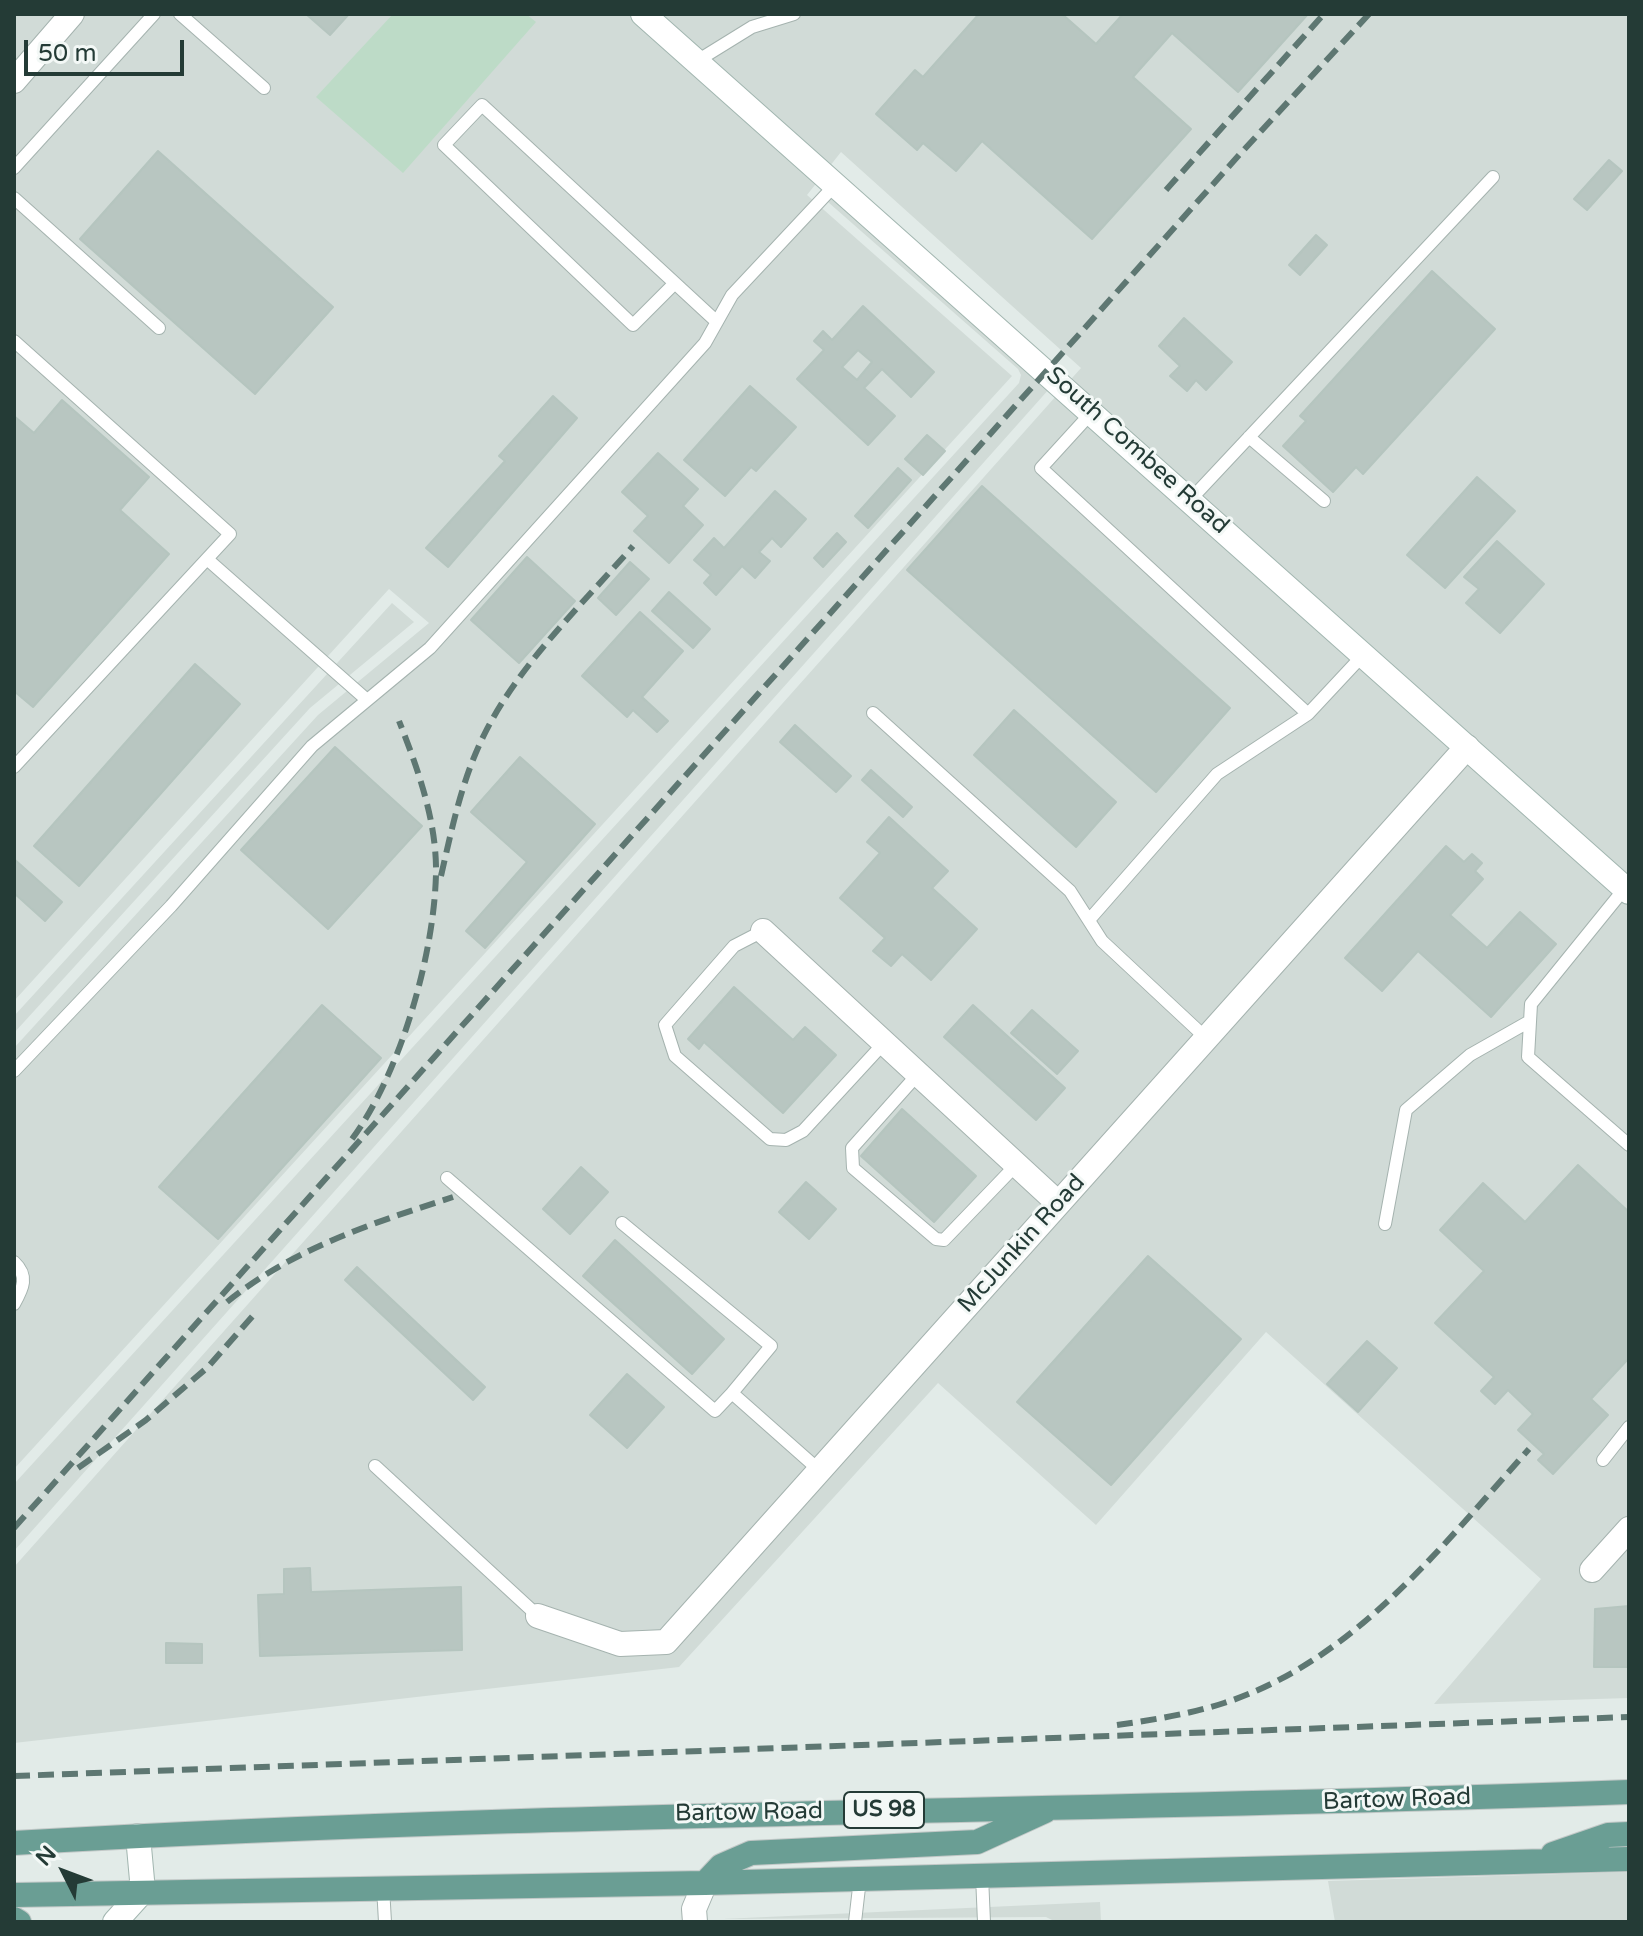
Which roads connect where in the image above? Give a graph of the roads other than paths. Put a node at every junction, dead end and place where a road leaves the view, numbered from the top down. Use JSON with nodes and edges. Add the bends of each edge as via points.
{"nodes":[{"id":1,"x":72,"y":14,"type":"edge"},
{"id":2,"x":154,"y":14,"type":"edge"},
{"id":3,"x":180,"y":14,"type":"edge"},
{"id":4,"x":794,"y":14,"type":"edge"},
{"id":5,"x":645,"y":15,"type":"edge"},
{"id":6,"x":697,"y":61,"type":"junction"},
{"id":7,"x":14,"y":81,"type":"edge"},
{"id":8,"x":264,"y":88,"type":"dead end"},
{"id":9,"x":14,"y":168,"type":"edge"},
{"id":10,"x":1493,"y":177,"type":"dead end"},
{"id":11,"x":836,"y":184,"type":"junction"},
{"id":12,"x":14,"y":198,"type":"edge"},
{"id":13,"x":675,"y":283,"type":"junction"},
{"id":14,"x":717,"y":322,"type":"junction"},
{"id":15,"x":159,"y":328,"type":"dead end"},
{"id":16,"x":14,"y":341,"type":"edge"},
{"id":17,"x":1093,"y":411,"type":"junction"},
{"id":18,"x":1249,"y":437,"type":"junction"},
{"id":19,"x":1191,"y":499,"type":"junction"},
{"id":20,"x":1324,"y":501,"type":"dead end"},
{"id":21,"x":207,"y":559,"type":"junction"},
{"id":22,"x":1364,"y":654,"type":"junction"},
{"id":23,"x":367,"y":700,"type":"junction"},
{"id":24,"x":873,"y":713,"type":"dead end"},
{"id":25,"x":1308,"y":714,"type":"junction"},
{"id":26,"x":1467,"y":747,"type":"junction"},
{"id":27,"x":14,"y":767,"type":"edge"},
{"id":28,"x":1627,"y":890,"type":"edge"},
{"id":29,"x":1089,"y":920,"type":"junction"},
{"id":30,"x":763,"y":931,"type":"joint"},
{"id":31,"x":1530,"y":1021,"type":"junction"},
{"id":32,"x":1206,"y":1038,"type":"junction"},
{"id":33,"x":884,"y":1043,"type":"junction"},
{"id":34,"x":14,"y":1071,"type":"edge"},
{"id":35,"x":918,"y":1074,"type":"junction"},
{"id":36,"x":1629,"y":1145,"type":"edge"},
{"id":37,"x":1017,"y":1164,"type":"junction"},
{"id":38,"x":447,"y":1178,"type":"dead end"},
{"id":39,"x":1058,"y":1203,"type":"junction"},
{"id":40,"x":622,"y":1223,"type":"dead end"},
{"id":41,"x":1385,"y":1224,"type":"dead end"},
{"id":42,"x":14,"y":1262,"type":"edge"},
{"id":43,"x":14,"y":1304,"type":"edge"},
{"id":44,"x":732,"y":1393,"type":"junction"},
{"id":45,"x":1629,"y":1427,"type":"edge"},
{"id":46,"x":1603,"y":1460,"type":"dead end"},
{"id":47,"x":375,"y":1466,"type":"dead end"},
{"id":48,"x":819,"y":1470,"type":"junction"},
{"id":49,"x":1629,"y":1529,"type":"edge"},
{"id":50,"x":1592,"y":1570,"type":"dead end"},
{"id":51,"x":538,"y":1616,"type":"joint"},
{"id":52,"x":1629,"y":1792,"type":"edge"},
{"id":53,"x":1054,"y":1807,"type":"junction"},
{"id":54,"x":1629,"y":1834,"type":"edge"},
{"id":55,"x":138,"y":1836,"type":"junction"},
{"id":56,"x":14,"y":1843,"type":"edge"},
{"id":57,"x":1629,"y":1859,"type":"edge"},
{"id":58,"x":1532,"y":1862,"type":"junction"},
{"id":59,"x":982,"y":1876,"type":"junction"},
{"id":60,"x":860,"y":1879,"type":"junction"},
{"id":61,"x":705,"y":1883,"type":"junction"},
{"id":62,"x":383,"y":1887,"type":"junction"},
{"id":63,"x":143,"y":1891,"type":"junction"},
{"id":64,"x":14,"y":1895,"type":"edge"},
{"id":65,"x":14,"y":1919,"type":"edge"},
{"id":66,"x":19,"y":1922,"type":"edge"},
{"id":67,"x":115,"y":1922,"type":"edge"},
{"id":68,"x":385,"y":1922,"type":"edge"},
{"id":69,"x":695,"y":1922,"type":"edge"},
{"id":70,"x":855,"y":1922,"type":"edge"},
{"id":71,"x":984,"y":1922,"type":"edge"}],
"edges":[{"from":1,"to":7,"type":"street"},
{"from":2,"to":9,"type":"lane"},
{"from":3,"to":8,"type":"lane"},
{"from":4,"to":6,"type":"lane","via":[[752,27]]},
{"from":5,"to":6,"type":"street","name":"South Combee Road"},
{"from":6,"to":11,"type":"street","name":"South Combee Road"},
{"from":10,"to":18,"type":"lane"},
{"from":11,"to":14,"type":"lane","via":[[732,295]]},
{"from":11,"to":17,"type":"street","name":"South Combee Road"},
{"from":12,"to":15,"type":"lane"},
{"from":13,"to":13,"type":"lane","via":[[482,105],[444,145],[633,325]]},
{"from":13,"to":14,"type":"lane"},
{"from":14,"to":23,"type":"lane","via":[[705,343],[430,648]]},
{"from":16,"to":21,"type":"lane","via":[[230,534]]},
{"from":17,"to":19,"type":"street","name":"South Combee Road"},
{"from":17,"to":25,"type":"lane","via":[[1041,468]]},
{"from":18,"to":19,"type":"lane"},
{"from":18,"to":20,"type":"lane"},
{"from":19,"to":22,"type":"street","name":"South Combee Road"},
{"from":21,"to":23,"type":"lane"},
{"from":21,"to":27,"type":"lane"},
{"from":22,"to":25,"type":"lane"},
{"from":22,"to":26,"type":"street","name":"South Combee Road"},
{"from":23,"to":34,"type":"lane","via":[[312,746],[171,906]]},
{"from":24,"to":29,"type":"lane","via":[[1070,891]]},
{"from":25,"to":29,"type":"lane","via":[[1217,774]]},
{"from":26,"to":28,"type":"street","name":"South Combee Road"},
{"from":26,"to":32,"type":"street","name":"McJunkin Road"},
{"from":28,"to":31,"type":"lane","via":[[1531,1004]]},
{"from":29,"to":32,"type":"lane","via":[[1102,941]]},
{"from":30,"to":33,"type":"street"},
{"from":30,"to":33,"type":"lane","via":[[734,946],[665,1025],[675,1056],[770,1139],[786,1140],[803,1131]]},
{"from":31,"to":36,"type":"lane","via":[[1528,1057]]},
{"from":31,"to":41,"type":"lane","via":[[1470,1055],[1406,1110]]},
{"from":32,"to":39,"type":"street","name":"McJunkin Road"},
{"from":33,"to":35,"type":"street"},
{"from":35,"to":37,"type":"street"},
{"from":35,"to":37,"type":"lane","via":[[852,1148],[853,1168],[936,1239],[944,1240]]},
{"from":37,"to":39,"type":"street"},
{"from":38,"to":44,"type":"lane","via":[[715,1411]]},
{"from":39,"to":48,"type":"street","name":"McJunkin Road"},
{"from":40,"to":44,"type":"lane","via":[[771,1346]]},
{"from":42,"to":43,"type":"lane","via":[[22,1269],[24,1285]]},
{"from":44,"to":48,"type":"lane"},
{"from":45,"to":46,"type":"lane"},
{"from":47,"to":51,"type":"lane"},
{"from":48,"to":51,"type":"street","name":"McJunkin Road","via":[[666,1642],[620,1644]]},
{"from":49,"to":50,"type":"street"},
{"from":52,"to":53,"type":"main road","name":"Bartow Road","number":"US 98"},
{"from":53,"to":55,"type":"main road","name":"Bartow Road","number":"US 98","via":[[688,1814]]},
{"from":53,"to":61,"type":"main road","via":[[977,1842],[751,1853],[721,1866]]},
{"from":54,"to":58,"type":"main road","via":[[1608,1835]]},
{"from":55,"to":56,"type":"main road","name":"Bartow Road","number":"US 98"},
{"from":55,"to":63,"type":"street"},
{"from":57,"to":58,"type":"main road"},
{"from":58,"to":59,"type":"main road"},
{"from":59,"to":60,"type":"main road"},
{"from":59,"to":71,"type":"lane"},
{"from":60,"to":61,"type":"main road"},
{"from":60,"to":70,"type":"lane"},
{"from":61,"to":62,"type":"main road"},
{"from":61,"to":69,"type":"street","via":[[694,1909]]},
{"from":62,"to":63,"type":"main road"},
{"from":62,"to":68,"type":"lane"},
{"from":63,"to":64,"type":"main road"},
{"from":63,"to":67,"type":"street"},
{"from":65,"to":66,"type":"main road"}]}
